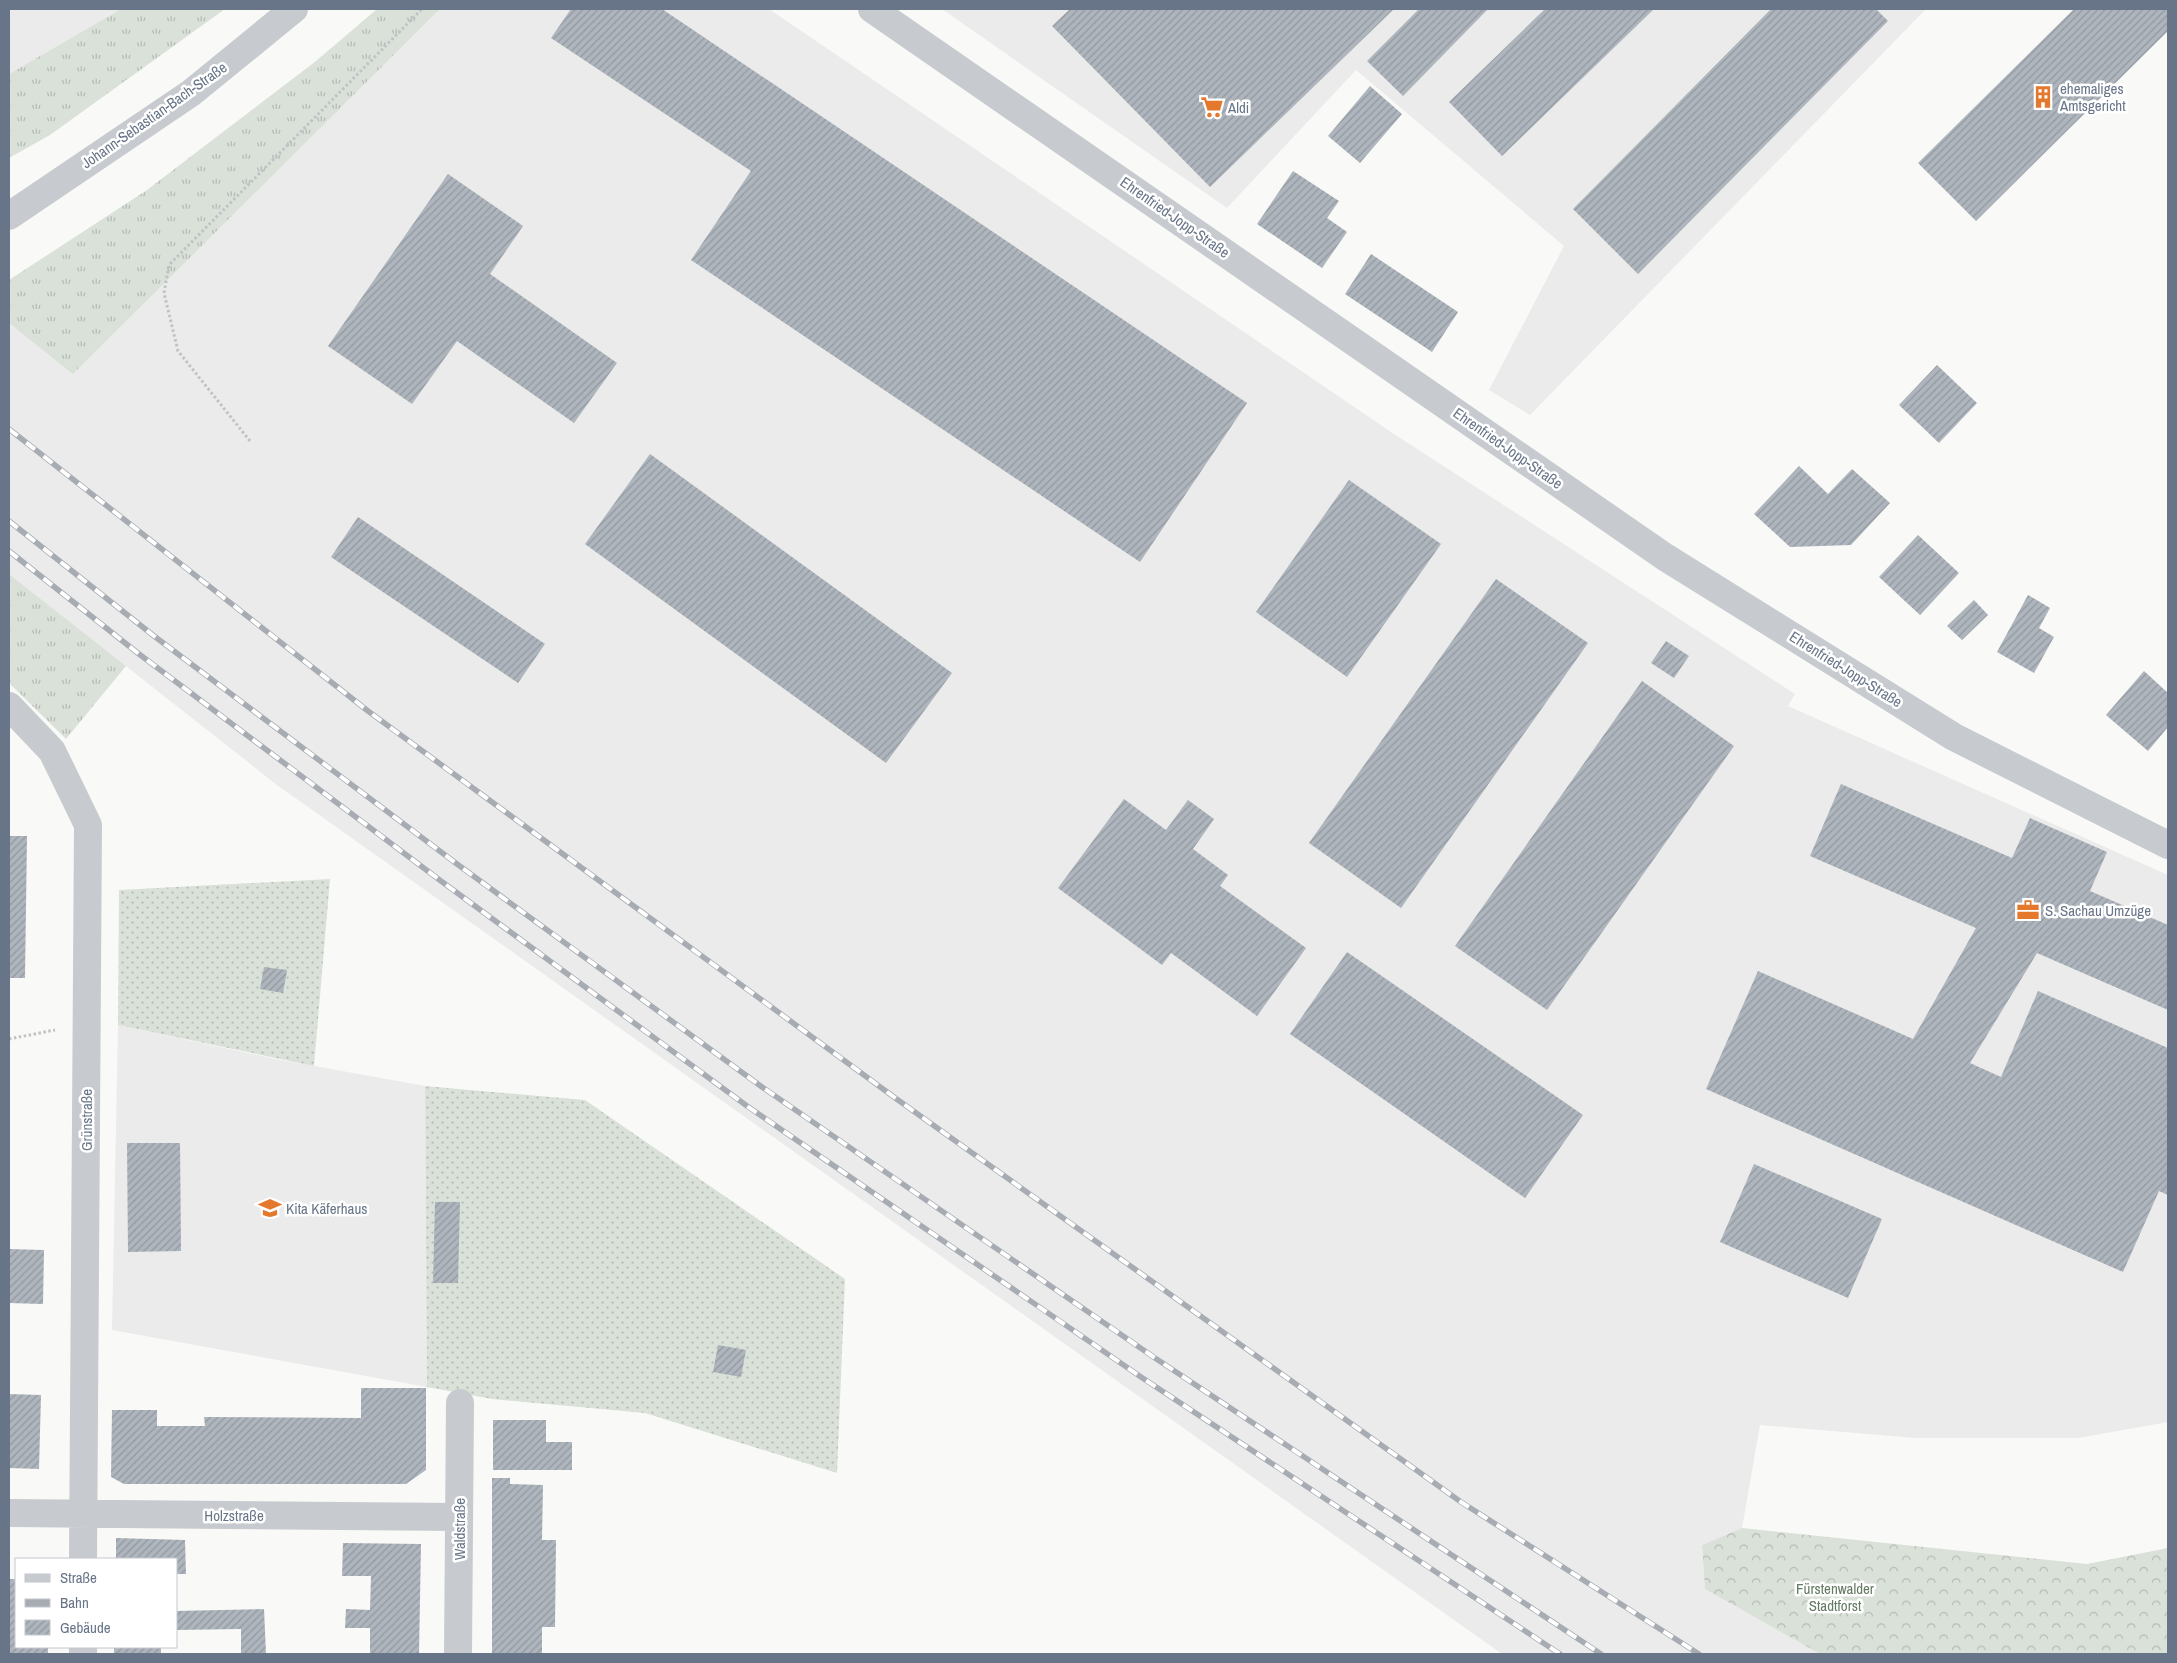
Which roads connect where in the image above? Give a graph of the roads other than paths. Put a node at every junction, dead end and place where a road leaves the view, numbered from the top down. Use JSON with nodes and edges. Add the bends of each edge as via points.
{"nodes":[{"id":1,"x":294,"y":9,"type":"edge"},
{"id":2,"x":872,"y":9,"type":"edge"},
{"id":3,"x":9,"y":216,"type":"edge"},
{"id":4,"x":9,"y":706,"type":"edge"},
{"id":5,"x":2168,"y":845,"type":"edge"},
{"id":6,"x":460,"y":1403,"type":"dead end"},
{"id":7,"x":9,"y":1513,"type":"edge"},
{"id":8,"x":83,"y":1514,"type":"junction"},
{"id":9,"x":459,"y":1517,"type":"junction"},
{"id":10,"x":83,"y":1558,"type":"edge"},
{"id":11,"x":458,"y":1654,"type":"edge"}],
"edges":[{"from":1,"to":3,"type":"street","name":"Johann-Sebastian-Bach-Straße","via":[[190,93]]},
{"from":2,"to":5,"type":"street","name":"Ehrenfried-Jopp-Straße","via":[[1665,556],[1954,737]]},
{"from":4,"to":8,"type":"street","name":"Grünstraße","via":[[52,751],[88,824]]},
{"from":6,"to":9,"type":"street","name":"Waldstraße"},
{"from":7,"to":8,"type":"street","name":"Holzstraße"},
{"from":8,"to":9,"type":"street","name":"Holzstraße"},
{"from":8,"to":10,"type":"street","name":"Grünstraße"},
{"from":9,"to":11,"type":"street","name":"Waldstraße"}]}
